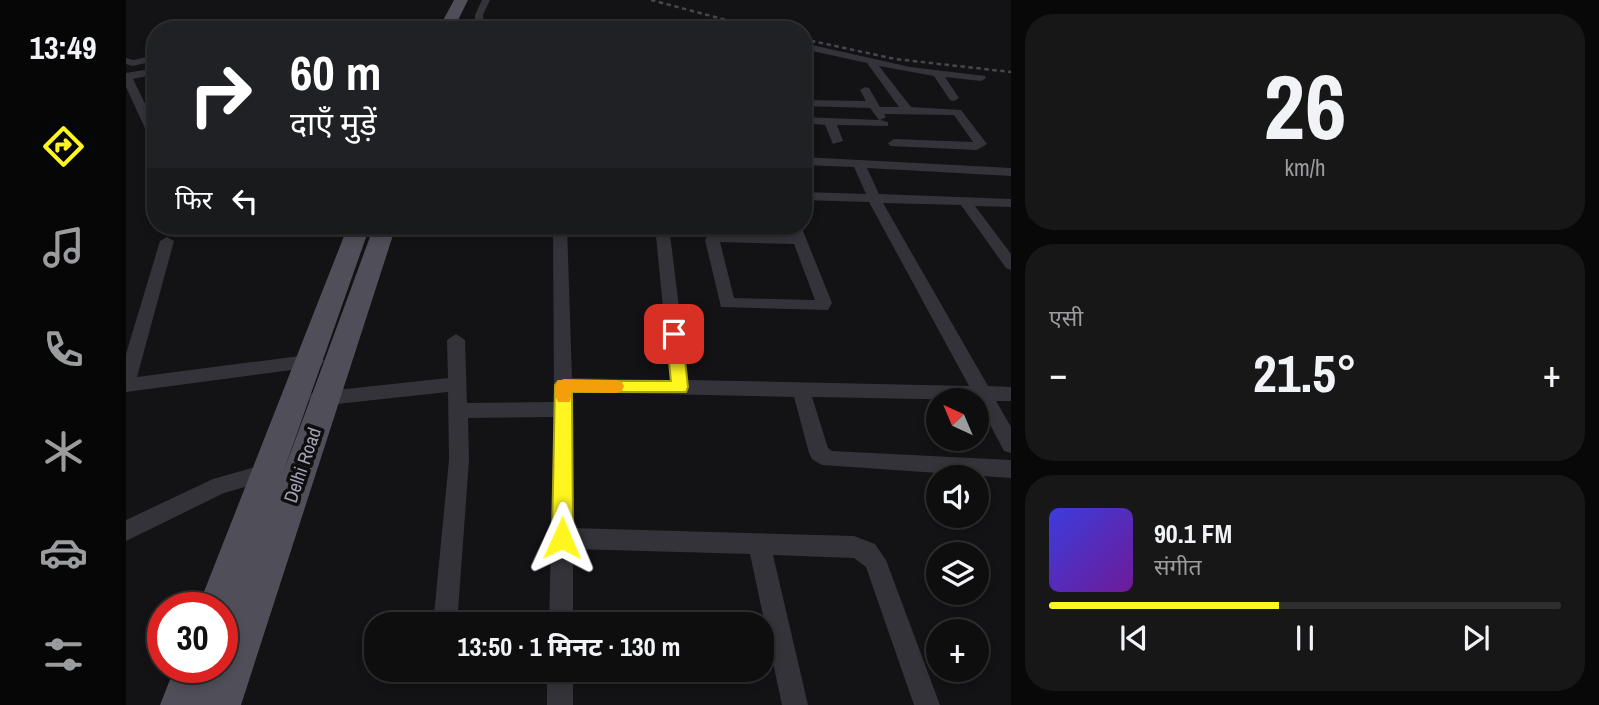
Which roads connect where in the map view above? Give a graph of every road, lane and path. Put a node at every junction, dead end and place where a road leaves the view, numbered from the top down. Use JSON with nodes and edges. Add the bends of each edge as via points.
{"nodes":[{"id":1,"x":461,"y":0,"type":"edge"},
{"id":2,"x":477,"y":0,"type":"edge"},
{"id":3,"x":486,"y":0,"type":"edge"},
{"id":4,"x":450,"y":21,"type":"edge"},
{"id":5,"x":466,"y":21,"type":"edge"},
{"id":6,"x":479,"y":21,"type":"edge"},
{"id":7,"x":812,"y":48,"type":"edge"},
{"id":8,"x":147,"y":60,"type":"edge"},
{"id":9,"x":126,"y":61,"type":"edge"},
{"id":10,"x":871,"y":62,"type":"junction"},
{"id":11,"x":147,"y":72,"type":"edge"},
{"id":12,"x":938,"y":74,"type":"junction"},
{"id":13,"x":126,"y":76,"type":"edge"},
{"id":14,"x":981,"y":78,"type":"dead end"},
{"id":15,"x":865,"y":90,"type":"dead end"},
{"id":16,"x":954,"y":98,"type":"dead end"},
{"id":17,"x":812,"y":103,"type":"edge"},
{"id":18,"x":822,"y":104,"type":"junction"},
{"id":19,"x":874,"y":107,"type":"junction"},
{"id":20,"x":907,"y":110,"type":"junction"},
{"id":21,"x":812,"y":120,"type":"edge"},
{"id":22,"x":828,"y":121,"type":"junction"},
{"id":23,"x":884,"y":124,"type":"junction"},
{"id":24,"x":147,"y":126,"type":"edge"},
{"id":25,"x":837,"y":141,"type":"dead end"},
{"id":26,"x":894,"y":143,"type":"junction"},
{"id":27,"x":812,"y":154,"type":"edge"},
{"id":28,"x":902,"y":157,"type":"junction"},
{"id":29,"x":812,"y":161,"type":"edge"},
{"id":30,"x":850,"y":161,"type":"junction"},
{"id":31,"x":1011,"y":162,"type":"edge"},
{"id":32,"x":1011,"y":172,"type":"edge"},
{"id":33,"x":812,"y":197,"type":"edge"},
{"id":34,"x":875,"y":201,"type":"junction"},
{"id":35,"x":965,"y":202,"type":"junction"},
{"id":36,"x":1011,"y":203,"type":"edge"},
{"id":37,"x":559,"y":235,"type":"edge"},
{"id":38,"x":663,"y":235,"type":"edge"},
{"id":39,"x":756,"y":235,"type":"edge"},
{"id":40,"x":798,"y":235,"type":"edge"},
{"id":41,"x":367,"y":239,"type":"edge"},
{"id":42,"x":167,"y":241,"type":"dead end"},
{"id":43,"x":1006,"y":251,"type":"edge"},
{"id":44,"x":1011,"y":265,"type":"edge"},
{"id":45,"x":456,"y":340,"type":"dead end"},
{"id":46,"x":324,"y":359,"type":"junction"},
{"id":47,"x":457,"y":384,"type":"junction"},
{"id":48,"x":564,"y":385,"type":"junction"},
{"id":49,"x":680,"y":387,"type":"junction"},
{"id":50,"x":980,"y":388,"type":"edge"},
{"id":51,"x":801,"y":390,"type":"junction"},
{"id":52,"x":926,"y":392,"type":"edge"},
{"id":53,"x":989,"y":393,"type":"edge"},
{"id":54,"x":1011,"y":394,"type":"edge"},
{"id":55,"x":310,"y":399,"type":"junction"},
{"id":56,"x":989,"y":404,"type":"edge"},
{"id":57,"x":564,"y":409,"type":"junction"},
{"id":58,"x":457,"y":411,"type":"junction"},
{"id":59,"x":1011,"y":445,"type":"edge"},
{"id":60,"x":301,"y":468,"type":"junction"},
{"id":61,"x":1011,"y":469,"type":"edge"},
{"id":62,"x":267,"y":471,"type":"junction"},
{"id":63,"x":126,"y":531,"type":"edge"},
{"id":64,"x":562,"y":538,"type":"junction"},
{"id":65,"x":759,"y":544,"type":"junction"},
{"id":66,"x":223,"y":592,"type":"edge"},
{"id":67,"x":446,"y":612,"type":"edge"},
{"id":68,"x":561,"y":612,"type":"edge"},
{"id":69,"x":767,"y":612,"type":"edge"},
{"id":70,"x":774,"y":647,"type":"edge"},
{"id":71,"x":561,"y":682,"type":"edge"},
{"id":72,"x":189,"y":683,"type":"edge"},
{"id":73,"x":181,"y":705,"type":"edge"},
{"id":74,"x":220,"y":705,"type":"edge"},
{"id":75,"x":560,"y":705,"type":"edge"},
{"id":76,"x":794,"y":705,"type":"edge"},
{"id":77,"x":927,"y":705,"type":"edge"}],
"edges":[{"from":1,"to":4,"type":"main road"},
{"from":2,"to":5,"type":"main road"},
{"from":3,"to":6,"type":"street"},
{"from":7,"to":10,"type":"street"},
{"from":8,"to":9,"type":"street"},
{"from":10,"to":12,"type":"street"},
{"from":10,"to":20,"type":"street"},
{"from":11,"to":13,"type":"street"},
{"from":12,"to":14,"type":"street"},
{"from":12,"to":16,"type":"street"},
{"from":13,"to":24,"type":"street"},
{"from":15,"to":19,"type":"street"},
{"from":17,"to":18,"type":"street"},
{"from":18,"to":19,"type":"street"},
{"from":18,"to":22,"type":"street"},
{"from":19,"to":20,"type":"street"},
{"from":19,"to":23,"type":"street"},
{"from":20,"to":26,"type":"street","via":[[957,112],[981,144]]},
{"from":21,"to":22,"type":"street"},
{"from":22,"to":23,"type":"street"},
{"from":22,"to":25,"type":"street"},
{"from":23,"to":26,"type":"street"},
{"from":26,"to":28,"type":"street"},
{"from":27,"to":30,"type":"street"},
{"from":28,"to":30,"type":"street"},
{"from":28,"to":31,"type":"street"},
{"from":29,"to":30,"type":"street"},
{"from":30,"to":32,"type":"street"},
{"from":30,"to":34,"type":"street"},
{"from":33,"to":34,"type":"street"},
{"from":34,"to":35,"type":"street"},
{"from":34,"to":50,"type":"street"},
{"from":35,"to":36,"type":"street"},
{"from":35,"to":43,"type":"street"},
{"from":37,"to":48,"type":"street"},
{"from":38,"to":49,"type":"street"},
{"from":39,"to":40,"type":"street","via":[[712,240],[727,303],[822,306]]},
{"from":41,"to":46,"type":"main road","name":"Delhi Road"},
{"from":42,"to":46,"type":"street","via":[[126,385]]},
{"from":43,"to":44,"type":"street"},
{"from":45,"to":47,"type":"street"},
{"from":46,"to":55,"type":"main road","name":"Delhi Road"},
{"from":47,"to":55,"type":"street"},
{"from":47,"to":58,"type":"street"},
{"from":48,"to":49,"type":"street"},
{"from":48,"to":57,"type":"street"},
{"from":49,"to":51,"type":"street"},
{"from":51,"to":52,"type":"street"},
{"from":51,"to":61,"type":"street","via":[[819,453],[829,459]]},
{"from":53,"to":54,"type":"street"},
{"from":55,"to":60,"type":"main road","name":"Delhi Road"},
{"from":55,"to":62,"type":"main road"},
{"from":56,"to":59,"type":"street"},
{"from":57,"to":58,"type":"street"},
{"from":57,"to":64,"type":"street"},
{"from":58,"to":67,"type":"street","via":[[460,460]]},
{"from":60,"to":62,"type":"street"},
{"from":60,"to":74,"type":"main road","name":"Delhi Road"},
{"from":62,"to":63,"type":"street","via":[[220,485]]},
{"from":62,"to":66,"type":"main road"},
{"from":64,"to":65,"type":"street"},
{"from":64,"to":68,"type":"street"},
{"from":65,"to":69,"type":"street"},
{"from":65,"to":77,"type":"street","via":[[854,547],[867,552],[875,560]]},
{"from":70,"to":76,"type":"street"},
{"from":71,"to":75,"type":"street"},
{"from":72,"to":73,"type":"main road"}]}
